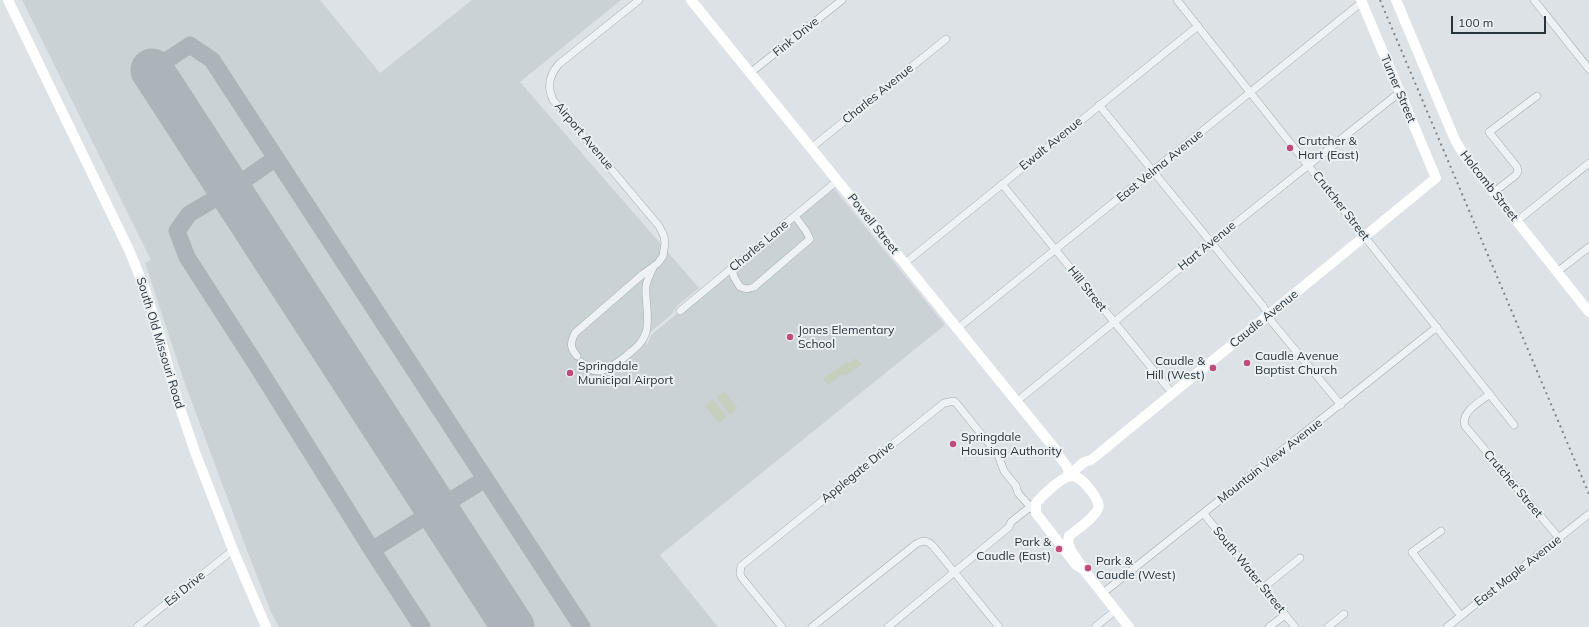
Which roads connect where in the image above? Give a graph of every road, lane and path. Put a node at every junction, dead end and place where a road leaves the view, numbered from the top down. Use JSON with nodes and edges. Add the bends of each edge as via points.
{"nodes":[{"id":1,"x":8,"y":0,"type":"edge"},
{"id":2,"x":638,"y":0,"type":"edge"},
{"id":3,"x":691,"y":0,"type":"edge"},
{"id":4,"x":842,"y":0,"type":"edge"},
{"id":5,"x":1177,"y":0,"type":"edge"},
{"id":6,"x":1396,"y":0,"type":"edge"},
{"id":7,"x":1534,"y":0,"type":"edge"},
{"id":8,"x":1362,"y":1,"type":"edge"},
{"id":9,"x":1198,"y":26,"type":"junction"},
{"id":10,"x":946,"y":39,"type":"dead end"},
{"id":11,"x":1589,"y":69,"type":"edge"},
{"id":12,"x":750,"y":73,"type":"junction"},
{"id":13,"x":1400,"y":92,"type":"junction"},
{"id":14,"x":1250,"y":93,"type":"junction"},
{"id":15,"x":1537,"y":96,"type":"dead end"},
{"id":16,"x":1099,"y":105,"type":"junction"},
{"id":17,"x":811,"y":148,"type":"junction"},
{"id":18,"x":1589,"y":163,"type":"edge"},
{"id":19,"x":1309,"y":164,"type":"junction"},
{"id":20,"x":1154,"y":171,"type":"junction"},
{"id":21,"x":1436,"y":178,"type":"joint"},
{"id":22,"x":838,"y":181,"type":"junction"},
{"id":23,"x":1002,"y":184,"type":"junction"},
{"id":24,"x":1494,"y":192,"type":"junction"},
{"id":25,"x":795,"y":216,"type":"junction"},
{"id":26,"x":1517,"y":221,"type":"junction"},
{"id":27,"x":1365,"y":237,"type":"junction"},
{"id":28,"x":1211,"y":243,"type":"junction"},
{"id":29,"x":1589,"y":247,"type":"edge"},
{"id":30,"x":1055,"y":250,"type":"junction"},
{"id":31,"x":904,"y":263,"type":"junction"},
{"id":32,"x":653,"y":268,"type":"junction"},
{"id":33,"x":732,"y":268,"type":"junction"},
{"id":34,"x":1557,"y":272,"type":"junction"},
{"id":35,"x":680,"y":311,"type":"dead end"},
{"id":36,"x":1589,"y":312,"type":"edge"},
{"id":37,"x":1268,"y":316,"type":"junction"},
{"id":38,"x":1114,"y":322,"type":"junction"},
{"id":39,"x":1437,"y":327,"type":"junction"},
{"id":40,"x":958,"y":328,"type":"junction"},
{"id":41,"x":1172,"y":393,"type":"junction"},
{"id":42,"x":1490,"y":394,"type":"junction"},
{"id":43,"x":1016,"y":402,"type":"junction"},
{"id":44,"x":1340,"y":406,"type":"junction"},
{"id":45,"x":1514,"y":425,"type":"dead end"},
{"id":46,"x":1091,"y":460,"type":"junction"},
{"id":47,"x":1071,"y":473,"type":"junction"},
{"id":48,"x":1082,"y":480,"type":"junction"},
{"id":49,"x":1034,"y":508,"type":"junction"},
{"id":50,"x":1204,"y":514,"type":"junction"},
{"id":51,"x":1589,"y":514,"type":"edge"},
{"id":52,"x":1441,"y":531,"type":"dead end"},
{"id":53,"x":1054,"y":536,"type":"junction"},
{"id":54,"x":1069,"y":536,"type":"junction"},
{"id":55,"x":1559,"y":538,"type":"junction"},
{"id":56,"x":233,"y":550,"type":"junction"},
{"id":57,"x":1300,"y":558,"type":"dead end"},
{"id":58,"x":1083,"y":569,"type":"junction"},
{"id":59,"x":954,"y":572,"type":"junction"},
{"id":60,"x":1263,"y":588,"type":"junction"},
{"id":61,"x":1102,"y":593,"type":"junction"},
{"id":62,"x":1116,"y":610,"type":"junction"},
{"id":63,"x":1344,"y":614,"type":"dead end"},
{"id":64,"x":1285,"y":615,"type":"junction"},
{"id":65,"x":1461,"y":616,"type":"junction"},
{"id":66,"x":137,"y":627,"type":"edge"},
{"id":67,"x":266,"y":627,"type":"edge"},
{"id":68,"x":782,"y":627,"type":"edge"},
{"id":69,"x":812,"y":627,"type":"edge"},
{"id":70,"x":888,"y":627,"type":"edge"},
{"id":71,"x":999,"y":627,"type":"edge"},
{"id":72,"x":1095,"y":627,"type":"edge"},
{"id":73,"x":1129,"y":627,"type":"edge"},
{"id":74,"x":1269,"y":627,"type":"edge"},
{"id":75,"x":1295,"y":627,"type":"edge"},
{"id":76,"x":1328,"y":627,"type":"edge"},
{"id":77,"x":1447,"y":627,"type":"edge"}],
"edges":[{"from":1,"to":56,"type":"street","name":"South Old Missouri Road","via":[[129,250],[145,289],[160,333],[177,399]]},
{"from":2,"to":32,"type":"street","name":"Airport Avenue","via":[[559,64],[552,73],[549,89],[553,100],[662,231],[665,250]]},
{"from":3,"to":12,"type":"street","name":"Powell Street"},
{"from":4,"to":12,"type":"street","name":"Fink Drive"},
{"from":5,"to":9,"type":"street","name":"Crutcher Street"},
{"from":6,"to":24,"type":"street","name":"Holcomb Street","via":[[1455,140]]},
{"from":7,"to":11,"type":"street"},
{"from":8,"to":13,"type":"street","name":"Turner Street"},
{"from":8,"to":14,"type":"street","name":"East Velma Avenue"},
{"from":9,"to":14,"type":"street","name":"Crutcher Street"},
{"from":9,"to":16,"type":"street","name":"Ewalt Avenue"},
{"from":10,"to":17,"type":"street","name":"Charles Avenue"},
{"from":12,"to":17,"type":"street","name":"Powell Street"},
{"from":13,"to":19,"type":"street","name":"Hart Avenue"},
{"from":13,"to":21,"type":"street","name":"Turner Street"},
{"from":14,"to":19,"type":"street","name":"Crutcher Street"},
{"from":14,"to":20,"type":"street","name":"East Velma Avenue"},
{"from":15,"to":24,"type":"street","via":[[1490,132],[1518,171]]},
{"from":16,"to":20,"type":"street"},
{"from":16,"to":23,"type":"street","name":"Ewalt Avenue"},
{"from":17,"to":22,"type":"street","name":"Powell Street"},
{"from":18,"to":26,"type":"street"},
{"from":19,"to":27,"type":"street","name":"Crutcher Street"},
{"from":19,"to":28,"type":"street","name":"Hart Avenue"},
{"from":20,"to":28,"type":"street"},
{"from":20,"to":30,"type":"street","name":"East Velma Avenue"},
{"from":21,"to":27,"type":"street","name":"Caudle Avenue"},
{"from":22,"to":25,"type":"street","name":"Charles Lane"},
{"from":22,"to":31,"type":"street","name":"Powell Street"},
{"from":23,"to":30,"type":"street","name":"Hill Street"},
{"from":23,"to":31,"type":"street","name":"Ewalt Avenue"},
{"from":24,"to":26,"type":"street","name":"Holcomb Street"},
{"from":25,"to":33,"type":"street","name":"Charles Lane"},
{"from":25,"to":33,"type":"street","via":[[810,239],[754,287],[740,287]]},
{"from":26,"to":34,"type":"street","name":"Holcomb Street"},
{"from":27,"to":37,"type":"street","name":"Caudle Avenue"},
{"from":27,"to":39,"type":"street","name":"Crutcher Street"},
{"from":28,"to":37,"type":"street","via":[[1263,306]]},
{"from":28,"to":38,"type":"street","name":"Hart Avenue"},
{"from":29,"to":34,"type":"street"},
{"from":30,"to":38,"type":"street","name":"Hill Street"},
{"from":30,"to":40,"type":"street","name":"East Velma Avenue"},
{"from":31,"to":40,"type":"street","name":"Powell Street"},
{"from":32,"to":32,"type":"street","name":"Airport Avenue","via":[[575,333],[572,351],[586,367],[591,370],[611,368],[640,344],[646,332],[646,285]]},
{"from":33,"to":35,"type":"street","name":"Charles Lane"},
{"from":34,"to":36,"type":"street","name":"Holcomb Street"},
{"from":37,"to":41,"type":"street","name":"Caudle Avenue"},
{"from":37,"to":44,"type":"street"},
{"from":38,"to":41,"type":"street","name":"Hill Street"},
{"from":38,"to":43,"type":"street","name":"Hart Avenue"},
{"from":39,"to":42,"type":"street","name":"Crutcher Street"},
{"from":39,"to":44,"type":"street","name":"Mountain View Avenue"},
{"from":40,"to":43,"type":"street","name":"Powell Street"},
{"from":41,"to":46,"type":"street","name":"Caudle Avenue"},
{"from":42,"to":45,"type":"street","name":"Crutcher Street"},
{"from":42,"to":55,"type":"street","name":"Crutcher Street","via":[[1468,412],[1464,419],[1465,426]]},
{"from":43,"to":47,"type":"street","name":"Powell Street","via":[[1055,449],[1060,451]]},
{"from":44,"to":50,"type":"street","name":"Mountain View Avenue"},
{"from":46,"to":47,"type":"street","name":"Caudle Avenue","via":[[1084,462]]},
{"from":46,"to":48,"type":"street","name":"Caudle Avenue"},
{"from":47,"to":48,"type":"street","name":"Powell Street"},
{"from":47,"to":49,"type":"street","via":[[1052,488]]},
{"from":48,"to":54,"type":"street","via":[[1096,497],[1098,508],[1096,514]]},
{"from":49,"to":53,"type":"street"},
{"from":49,"to":59,"type":"street"},
{"from":49,"to":68,"type":"street","name":"Applegate Drive","via":[[1004,471],[998,455],[957,404],[954,401],[944,403],[741,566],[742,578]]},
{"from":50,"to":60,"type":"street","name":"South Water Street"},
{"from":50,"to":61,"type":"street","name":"Mountain View Avenue"},
{"from":51,"to":55,"type":"street","name":"East Maple Avenue"},
{"from":52,"to":65,"type":"street","via":[[1412,552]]},
{"from":53,"to":54,"type":"street"},
{"from":53,"to":58,"type":"street","via":[[1076,565]]},
{"from":54,"to":58,"type":"street","via":[[1069,548]]},
{"from":55,"to":65,"type":"street","name":"East Maple Avenue"},
{"from":56,"to":66,"type":"street","name":"Esi Drive"},
{"from":56,"to":67,"type":"street","name":"South Old Missouri Road"},
{"from":57,"to":60,"type":"street"},
{"from":58,"to":61,"type":"street"},
{"from":59,"to":69,"type":"street","via":[[930,542],[921,541]]},
{"from":59,"to":70,"type":"street"},
{"from":59,"to":71,"type":"street"},
{"from":60,"to":64,"type":"street","name":"South Water Street"},
{"from":61,"to":62,"type":"street"},
{"from":62,"to":72,"type":"street"},
{"from":62,"to":73,"type":"street"},
{"from":63,"to":76,"type":"street"},
{"from":64,"to":74,"type":"street"},
{"from":64,"to":75,"type":"street","name":"South Water Street"},
{"from":65,"to":77,"type":"street","name":"East Maple Avenue"}]}
